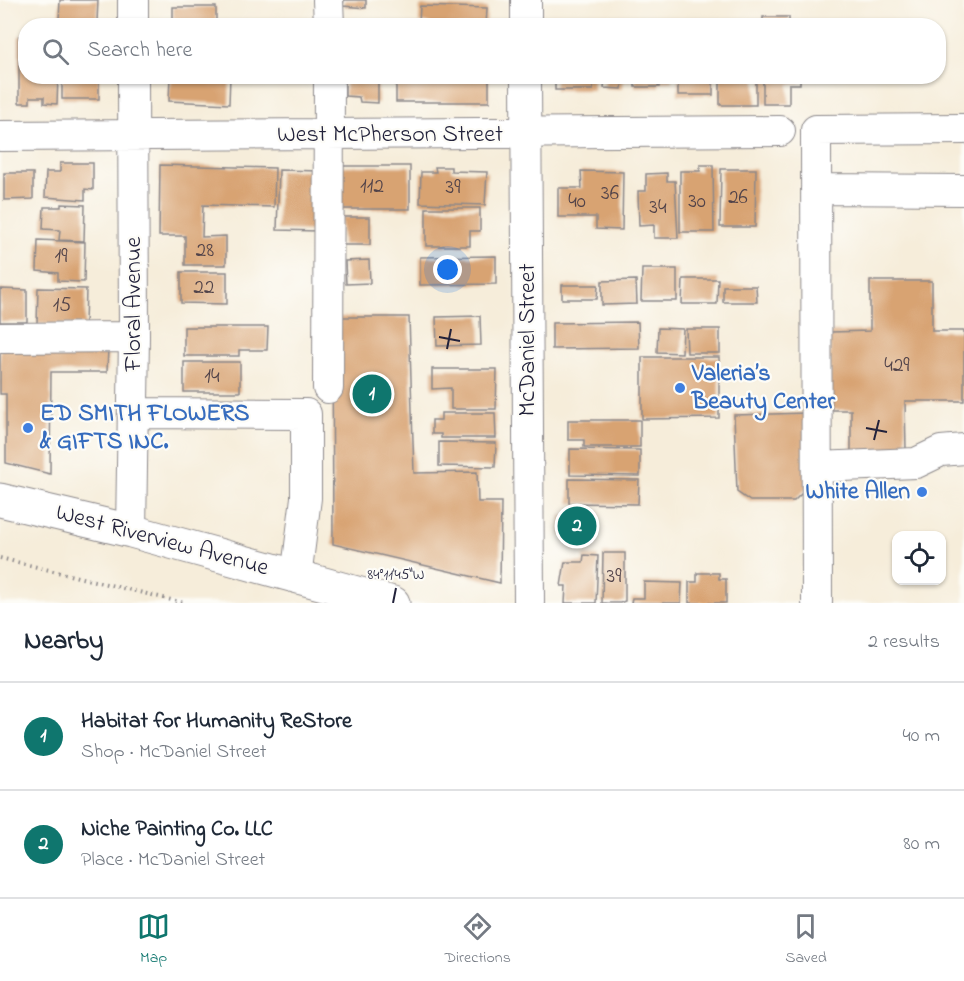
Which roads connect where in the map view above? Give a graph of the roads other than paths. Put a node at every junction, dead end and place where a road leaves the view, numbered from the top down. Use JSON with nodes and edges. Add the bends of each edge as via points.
{"nodes":[{"id":1,"x":133,"y":0,"type":"edge"},
{"id":2,"x":328,"y":0,"type":"edge"},
{"id":3,"x":526,"y":0,"type":"edge"},
{"id":4,"x":133,"y":18,"type":"edge"},
{"id":5,"x":328,"y":18,"type":"edge"},
{"id":6,"x":526,"y":18,"type":"edge"},
{"id":7,"x":133,"y":84,"type":"edge"},
{"id":8,"x":329,"y":84,"type":"edge"},
{"id":9,"x":526,"y":84,"type":"edge"},
{"id":10,"x":964,"y":129,"type":"edge"},
{"id":11,"x":780,"y":131,"type":"dead end"},
{"id":12,"x":527,"y":134,"type":"junction"},
{"id":13,"x":329,"y":135,"type":"junction"},
{"id":14,"x":0,"y":136,"type":"edge"},
{"id":15,"x":134,"y":136,"type":"junction"},
{"id":16,"x":816,"y":189,"type":"junction"},
{"id":17,"x":964,"y":190,"type":"edge"},
{"id":18,"x":0,"y":338,"type":"edge"},
{"id":19,"x":134,"y":338,"type":"junction"},
{"id":20,"x":328,"y":388,"type":"dead end"},
{"id":21,"x":134,"y":413,"type":"junction"},
{"id":22,"x":964,"y":449,"type":"edge"},
{"id":23,"x":817,"y":467,"type":"junction"},
{"id":24,"x":0,"y":500,"type":"edge"},
{"id":25,"x":130,"y":531,"type":"junction"},
{"id":26,"x":296,"y":577,"type":"junction"},
{"id":27,"x":393,"y":603,"type":"edge"},
{"id":28,"x":530,"y":603,"type":"edge"},
{"id":29,"x":817,"y":603,"type":"edge"}],
"edges":[{"from":1,"to":4,"type":"street"},
{"from":2,"to":5,"type":"street"},
{"from":3,"to":6,"type":"street"},
{"from":7,"to":15,"type":"street","name":"Floral Avenue"},
{"from":8,"to":13,"type":"street"},
{"from":9,"to":12,"type":"street","name":"McDaniel Street"},
{"from":10,"to":16,"type":"street","via":[[816,130]]},
{"from":11,"to":12,"type":"street","name":"West McPherson Street"},
{"from":12,"to":13,"type":"street","name":"West McPherson Street"},
{"from":12,"to":28,"type":"street","name":"McDaniel Street"},
{"from":13,"to":15,"type":"street","name":"West McPherson Street"},
{"from":13,"to":20,"type":"street"},
{"from":14,"to":15,"type":"street","name":"West McPherson Street"},
{"from":15,"to":19,"type":"street","name":"Floral Avenue"},
{"from":16,"to":17,"type":"street"},
{"from":16,"to":23,"type":"street"},
{"from":18,"to":19,"type":"street"},
{"from":19,"to":21,"type":"street","name":"Floral Avenue"},
{"from":21,"to":25,"type":"street","name":"Floral Avenue"},
{"from":21,"to":26,"type":"street","via":[[306,414],[306,498]]},
{"from":22,"to":23,"type":"street","via":[[941,451],[916,464]]},
{"from":23,"to":29,"type":"street"},
{"from":24,"to":25,"type":"main road","name":"West Riverview Avenue"},
{"from":25,"to":26,"type":"main road","name":"West Riverview Avenue"},
{"from":26,"to":27,"type":"main road","name":"West Riverview Avenue"}]}
